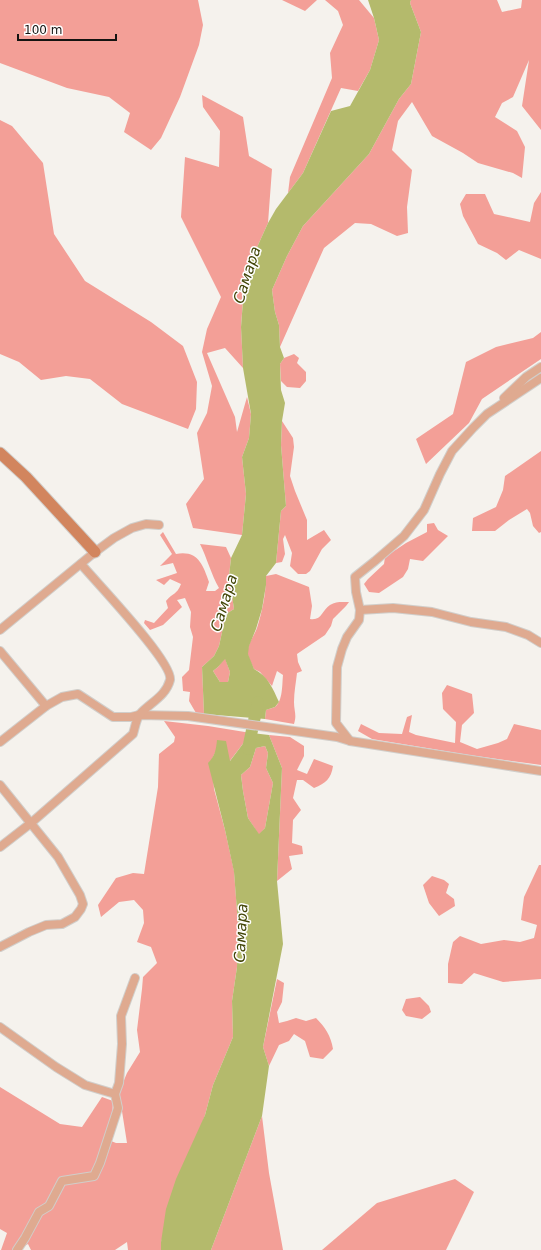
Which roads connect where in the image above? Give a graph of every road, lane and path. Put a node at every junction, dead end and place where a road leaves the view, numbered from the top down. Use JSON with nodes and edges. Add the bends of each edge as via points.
{"nodes":[{"id":1,"x":541,"y":367,"type":"edge"},
{"id":2,"x":541,"y":378,"type":"edge"},
{"id":3,"x":487,"y":414,"type":"junction"},
{"id":4,"x":0,"y":453,"type":"edge"},
{"id":5,"x":159,"y":525,"type":"dead end"},
{"id":6,"x":94,"y":552,"type":"junction"},
{"id":7,"x":81,"y":564,"type":"junction"},
{"id":8,"x":360,"y":610,"type":"junction"},
{"id":9,"x":0,"y":630,"type":"edge"},
{"id":10,"x":541,"y":643,"type":"edge"},
{"id":11,"x":0,"y":651,"type":"edge"},
{"id":12,"x":46,"y":706,"type":"junction"},
{"id":13,"x":139,"y":715,"type":"junction"},
{"id":14,"x":350,"y":741,"type":"junction"},
{"id":15,"x":0,"y":742,"type":"edge"},
{"id":16,"x":541,"y":771,"type":"edge"},
{"id":17,"x":0,"y":785,"type":"edge"},
{"id":18,"x":31,"y":823,"type":"junction"},
{"id":19,"x":0,"y":847,"type":"edge"},
{"id":20,"x":0,"y":947,"type":"edge"},
{"id":21,"x":135,"y":978,"type":"dead end"},
{"id":22,"x":0,"y":1027,"type":"edge"},
{"id":23,"x":115,"y":1094,"type":"junction"},
{"id":24,"x":17,"y":1250,"type":"edge"}],
"edges":[{"from":1,"to":3,"type":"street","via":[[526,377]]},
{"from":2,"to":3,"type":"street"},
{"from":3,"to":8,"type":"street","via":[[452,451],[424,510],[404,536],[355,577]]},
{"from":4,"to":6,"type":"street","via":[[26,477]]},
{"from":5,"to":6,"type":"street","via":[[146,524],[132,528]]},
{"from":6,"to":7,"type":"street"},
{"from":7,"to":9,"type":"street"},
{"from":7,"to":13,"type":"street","via":[[146,638],[168,669],[170,678],[166,690]]},
{"from":8,"to":10,"type":"street","via":[[393,608],[432,612],[471,622],[506,627]]},
{"from":8,"to":14,"type":"street","via":[[359,620],[347,637],[337,667],[336,724]]},
{"from":11,"to":12,"type":"street"},
{"from":12,"to":13,"type":"street","via":[[62,697],[78,694],[113,716],[131,718]]},
{"from":12,"to":15,"type":"street"},
{"from":13,"to":14,"type":"street","via":[[188,716]]},
{"from":13,"to":18,"type":"street","via":[[133,734]]},
{"from":14,"to":16,"type":"street"},
{"from":17,"to":18,"type":"street"},
{"from":18,"to":19,"type":"street"},
{"from":18,"to":20,"type":"street","via":[[58,857],[83,904],[74,918],[62,924],[46,925]]},
{"from":21,"to":23,"type":"street","via":[[121,1016],[122,1044],[119,1083]]},
{"from":22,"to":23,"type":"street","via":[[85,1085]]},
{"from":23,"to":24,"type":"street","via":[[118,1108],[94,1176],[62,1181],[49,1206],[39,1212]]}]}
